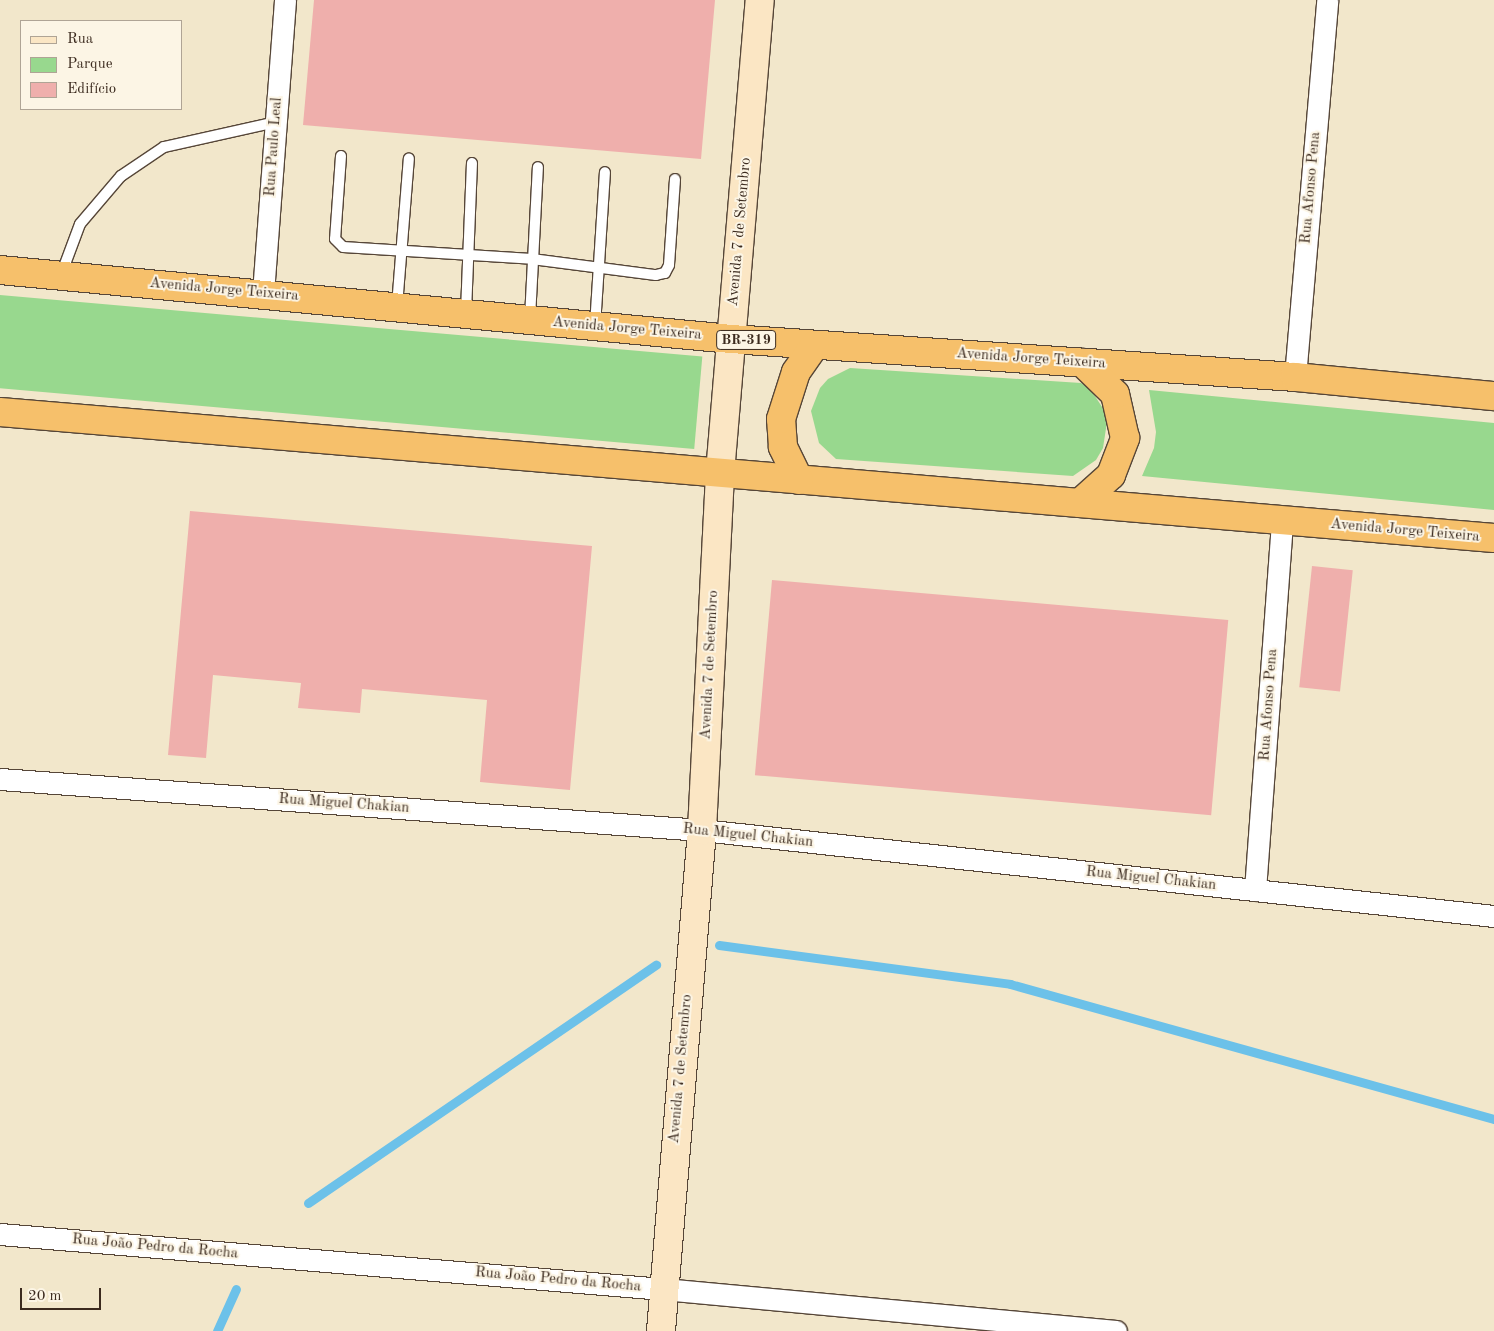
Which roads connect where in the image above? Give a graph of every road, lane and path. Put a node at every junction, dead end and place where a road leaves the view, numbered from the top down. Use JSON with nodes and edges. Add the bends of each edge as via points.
{"nodes":[{"id":1,"x":285,"y":0,"type":"edge"},
{"id":2,"x":760,"y":0,"type":"edge"},
{"id":3,"x":1327,"y":0,"type":"edge"},
{"id":4,"x":276,"y":122,"type":"junction"},
{"id":5,"x":341,"y":156,"type":"dead end"},
{"id":6,"x":409,"y":158,"type":"dead end"},
{"id":7,"x":472,"y":163,"type":"dead end"},
{"id":8,"x":538,"y":167,"type":"dead end"},
{"id":9,"x":605,"y":172,"type":"dead end"},
{"id":10,"x":675,"y":179,"type":"dead end"},
{"id":11,"x":402,"y":251,"type":"junction"},
{"id":12,"x":469,"y":254,"type":"junction"},
{"id":13,"x":532,"y":259,"type":"junction"},
{"id":14,"x":598,"y":265,"type":"junction"},
{"id":15,"x":0,"y":270,"type":"edge"},
{"id":16,"x":60,"y":275,"type":"junction"},
{"id":17,"x":263,"y":293,"type":"junction"},
{"id":18,"x":397,"y":307,"type":"junction"},
{"id":19,"x":466,"y":314,"type":"junction"},
{"id":20,"x":530,"y":320,"type":"junction"},
{"id":21,"x":595,"y":326,"type":"junction"},
{"id":22,"x":731,"y":339,"type":"junction"},
{"id":23,"x":815,"y":345,"type":"junction"},
{"id":24,"x":1083,"y":363,"type":"junction"},
{"id":25,"x":1295,"y":377,"type":"junction"},
{"id":26,"x":1494,"y":396,"type":"edge"},
{"id":27,"x":0,"y":412,"type":"edge"},
{"id":28,"x":720,"y":473,"type":"junction"},
{"id":29,"x":800,"y":480,"type":"junction"},
{"id":30,"x":1080,"y":503,"type":"junction"},
{"id":31,"x":1282,"y":521,"type":"junction"},
{"id":32,"x":1494,"y":538,"type":"edge"},
{"id":33,"x":0,"y":779,"type":"edge"},
{"id":34,"x":702,"y":830,"type":"junction"},
{"id":35,"x":1255,"y":890,"type":"junction"},
{"id":36,"x":1494,"y":916,"type":"edge"},
{"id":37,"x":0,"y":1234,"type":"edge"},
{"id":38,"x":664,"y":1289,"type":"junction"},
{"id":39,"x":661,"y":1331,"type":"edge"},
{"id":40,"x":1116,"y":1331,"type":"edge"}],
"edges":[{"from":1,"to":4,"type":"street","name":"Rua Paulo Leal"},
{"from":2,"to":22,"type":"main road","name":"Avenida 7 de Setembro"},
{"from":3,"to":25,"type":"street","name":"Rua Afonso Pena"},
{"from":4,"to":16,"type":"lane","via":[[164,147],[121,176],[80,224]]},
{"from":4,"to":17,"type":"street","name":"Rua Paulo Leal"},
{"from":5,"to":11,"type":"lane","via":[[335,239],[338,244]]},
{"from":6,"to":11,"type":"lane"},
{"from":7,"to":12,"type":"lane"},
{"from":8,"to":13,"type":"lane"},
{"from":9,"to":14,"type":"lane"},
{"from":10,"to":14,"type":"lane","via":[[665,273]]},
{"from":11,"to":12,"type":"lane"},
{"from":11,"to":18,"type":"lane"},
{"from":12,"to":13,"type":"lane"},
{"from":12,"to":19,"type":"lane"},
{"from":13,"to":14,"type":"lane"},
{"from":13,"to":20,"type":"lane"},
{"from":14,"to":21,"type":"lane"},
{"from":15,"to":16,"type":"highway","name":"Avenida Jorge Teixeira","number":"BR-319"},
{"from":16,"to":17,"type":"highway","name":"Avenida Jorge Teixeira","number":"BR-319"},
{"from":17,"to":18,"type":"highway","name":"Avenida Jorge Teixeira","number":"BR-319"},
{"from":18,"to":19,"type":"highway","name":"Avenida Jorge Teixeira","number":"BR-319"},
{"from":19,"to":20,"type":"highway","name":"Avenida Jorge Teixeira","number":"BR-319"},
{"from":20,"to":21,"type":"highway","name":"Avenida Jorge Teixeira","number":"BR-319"},
{"from":21,"to":22,"type":"highway","name":"Avenida Jorge Teixeira","number":"BR-319"},
{"from":22,"to":23,"type":"highway","name":"Avenida Jorge Teixeira","number":"BR-319"},
{"from":22,"to":28,"type":"main road","name":"Avenida 7 de Setembro"},
{"from":23,"to":24,"type":"highway","name":"Avenida Jorge Teixeira","number":"BR-319"},
{"from":23,"to":29,"type":"highway","via":[[796,372],[781,419],[783,447]]},
{"from":24,"to":25,"type":"highway","name":"Avenida Jorge Teixeira","number":"BR-319"},
{"from":24,"to":30,"type":"highway","via":[[1115,394],[1125,438],[1111,475]]},
{"from":25,"to":26,"type":"highway","name":"Avenida Jorge Teixeira","number":"BR-319"},
{"from":27,"to":28,"type":"highway","name":"Avenida Jorge Teixeira"},
{"from":28,"to":29,"type":"highway","name":"Avenida Jorge Teixeira"},
{"from":28,"to":34,"type":"main road","name":"Avenida 7 de Setembro"},
{"from":29,"to":30,"type":"highway","name":"Avenida Jorge Teixeira"},
{"from":30,"to":31,"type":"highway","name":"Avenida Jorge Teixeira"},
{"from":31,"to":32,"type":"highway","name":"Avenida Jorge Teixeira"},
{"from":31,"to":35,"type":"street","name":"Rua Afonso Pena"},
{"from":33,"to":34,"type":"street","name":"Rua Miguel Chakian"},
{"from":34,"to":35,"type":"street","name":"Rua Miguel Chakian"},
{"from":34,"to":38,"type":"main road","name":"Avenida 7 de Setembro"},
{"from":35,"to":36,"type":"street","name":"Rua Miguel Chakian"},
{"from":37,"to":38,"type":"street","name":"Rua João Pedro da Rocha"},
{"from":38,"to":39,"type":"main road","name":"Avenida 7 de Setembro"},
{"from":38,"to":40,"type":"street","name":"Rua João Pedro da Rocha"}]}
